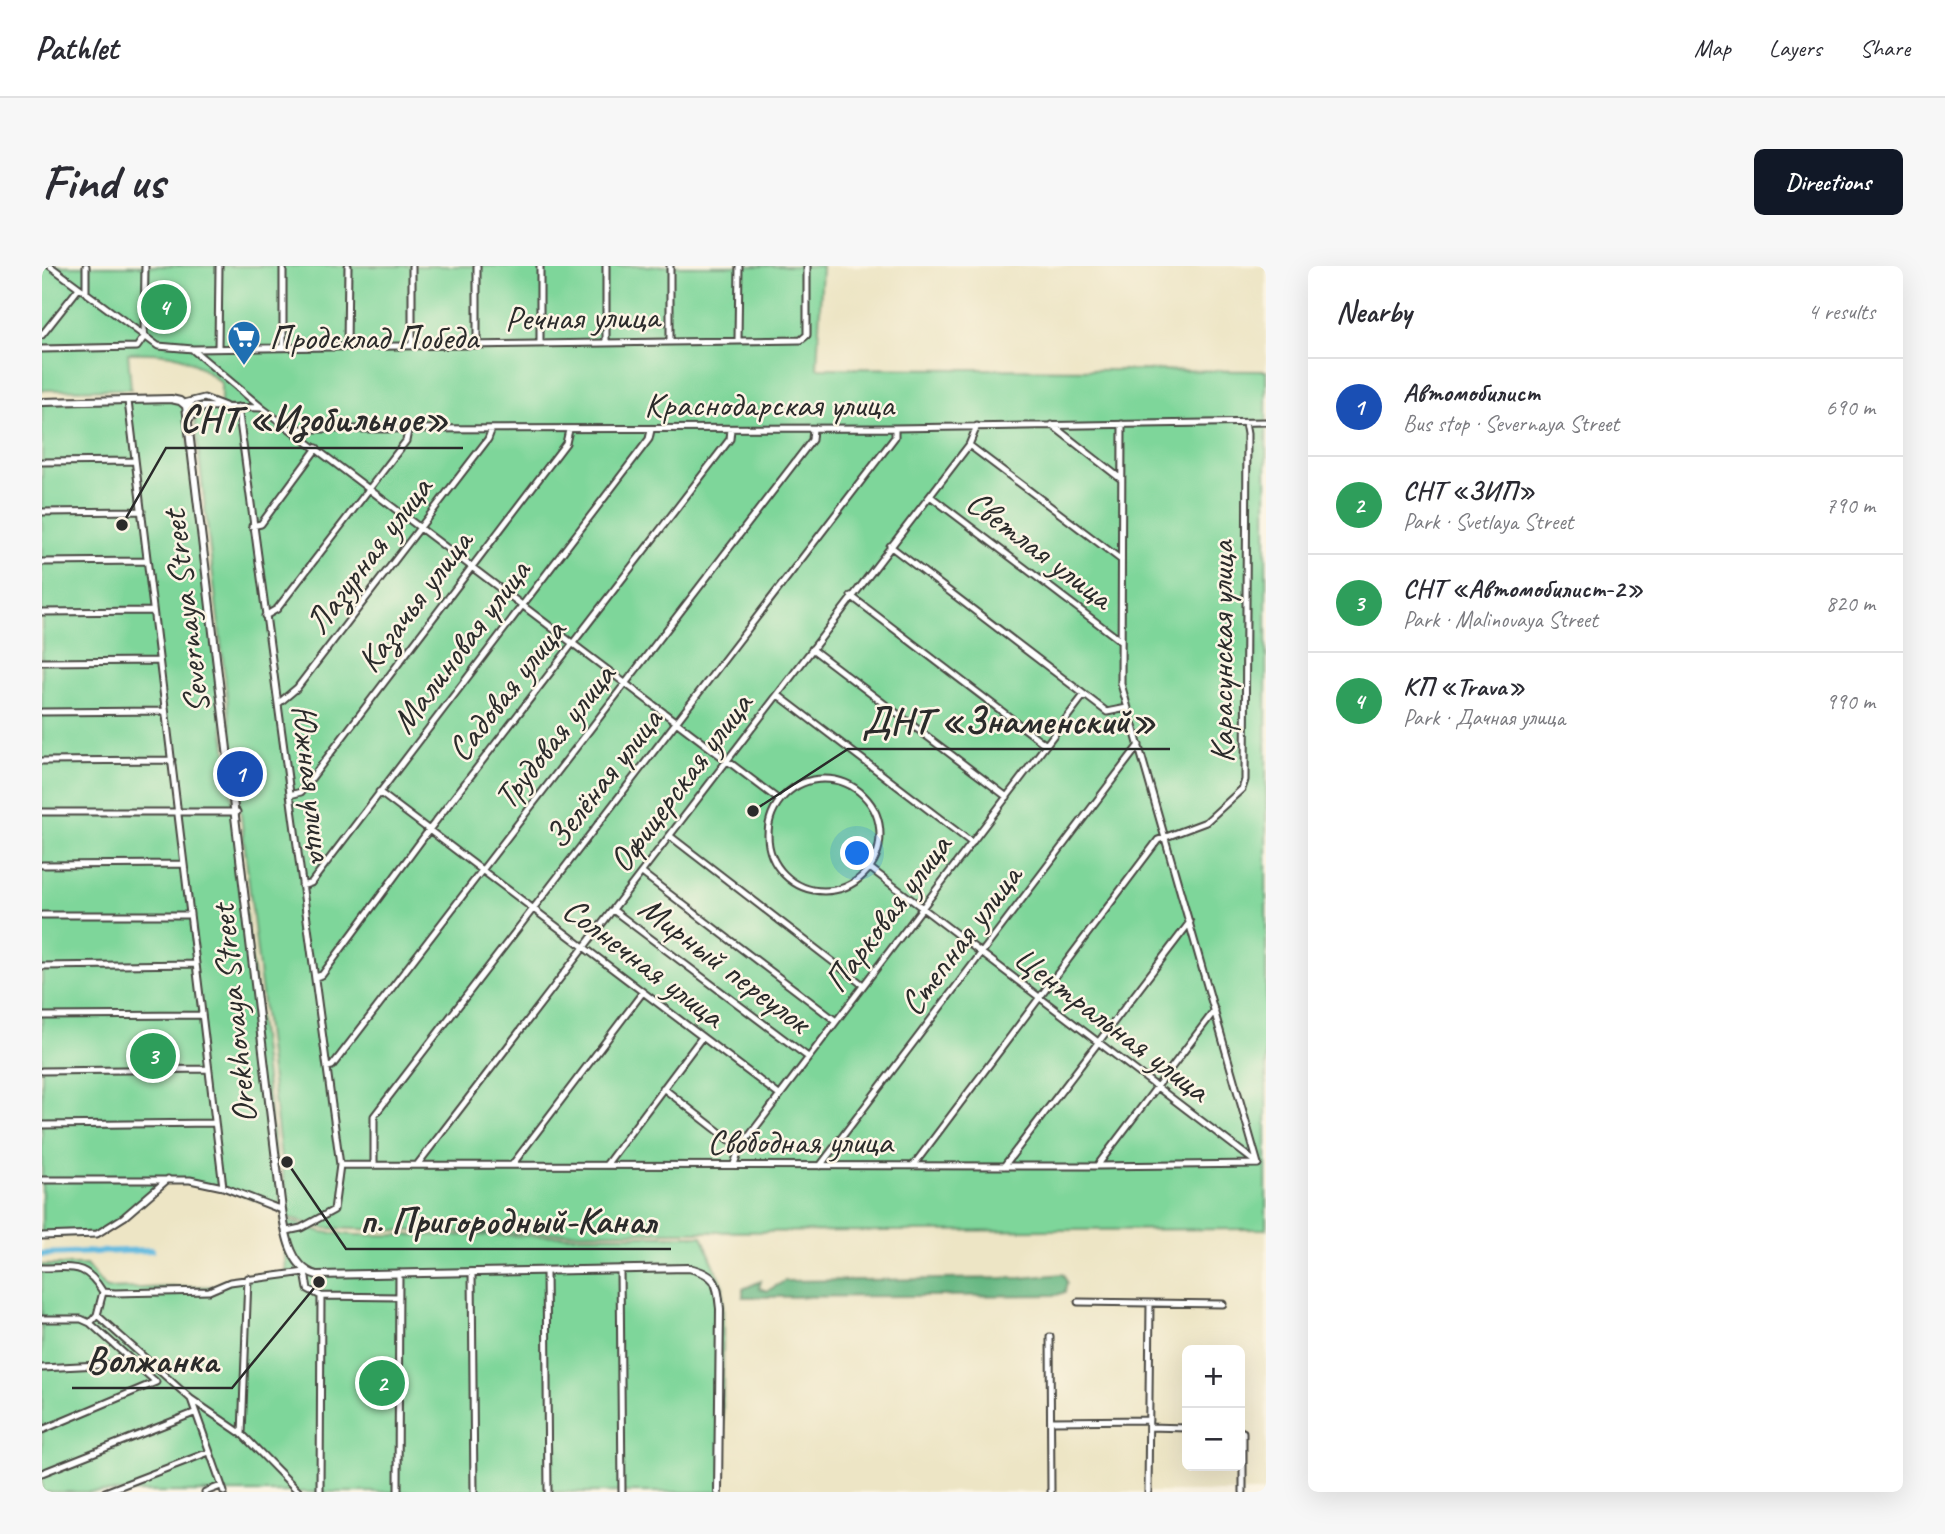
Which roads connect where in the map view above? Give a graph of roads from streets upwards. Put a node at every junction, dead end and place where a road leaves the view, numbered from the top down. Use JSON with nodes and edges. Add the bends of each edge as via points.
{"nodes":[{"id":1,"x":50,"y":266,"type":"edge"},
{"id":2,"x":86,"y":266,"type":"edge"},
{"id":3,"x":145,"y":266,"type":"edge"},
{"id":4,"x":219,"y":266,"type":"edge"},
{"id":5,"x":283,"y":266,"type":"edge"},
{"id":6,"x":348,"y":266,"type":"edge"},
{"id":7,"x":412,"y":266,"type":"edge"},
{"id":8,"x":477,"y":266,"type":"edge"},
{"id":9,"x":540,"y":266,"type":"edge"},
{"id":10,"x":606,"y":266,"type":"edge"},
{"id":11,"x":670,"y":266,"type":"edge"},
{"id":12,"x":738,"y":266,"type":"edge"},
{"id":13,"x":807,"y":266,"type":"edge"},
{"id":14,"x":79,"y":288,"type":"junction"},
{"id":15,"x":86,"y":293,"type":"junction"},
{"id":16,"x":42,"y":335,"type":"edge"},
{"id":17,"x":144,"y":337,"type":"junction"},
{"id":18,"x":738,"y":340,"type":"junction"},
{"id":19,"x":670,"y":341,"type":"junction"},
{"id":20,"x":606,"y":342,"type":"junction"},
{"id":21,"x":540,"y":343,"type":"junction"},
{"id":22,"x":477,"y":344,"type":"junction"},
{"id":23,"x":412,"y":345,"type":"junction"},
{"id":24,"x":347,"y":346,"type":"junction"},
{"id":25,"x":283,"y":347,"type":"junction"},
{"id":26,"x":218,"y":348,"type":"junction"},
{"id":27,"x":42,"y":349,"type":"edge"},
{"id":28,"x":192,"y":349,"type":"junction"},
{"id":29,"x":128,"y":401,"type":"junction"},
{"id":30,"x":42,"y":402,"type":"edge"},
{"id":31,"x":185,"y":405,"type":"junction"},
{"id":32,"x":205,"y":407,"type":"junction"},
{"id":33,"x":228,"y":407,"type":"junction"},
{"id":34,"x":238,"y":407,"type":"junction"},
{"id":35,"x":262,"y":408,"type":"junction"},
{"id":36,"x":189,"y":419,"type":"junction"},
{"id":37,"x":1266,"y":422,"type":"edge"},
{"id":38,"x":1245,"y":423,"type":"junction"},
{"id":39,"x":1122,"y":424,"type":"junction"},
{"id":40,"x":1052,"y":425,"type":"junction"},
{"id":41,"x":978,"y":426,"type":"junction"},
{"id":42,"x":895,"y":428,"type":"junction"},
{"id":43,"x":294,"y":429,"type":"junction"},
{"id":44,"x":731,"y":429,"type":"junction"},
{"id":45,"x":813,"y":429,"type":"junction"},
{"id":46,"x":569,"y":430,"type":"junction"},
{"id":47,"x":651,"y":430,"type":"junction"},
{"id":48,"x":408,"y":431,"type":"junction"},
{"id":49,"x":491,"y":431,"type":"junction"},
{"id":50,"x":969,"y":445,"type":"junction"},
{"id":51,"x":317,"y":447,"type":"junction"},
{"id":52,"x":135,"y":461,"type":"junction"},
{"id":53,"x":42,"y":462,"type":"edge"},
{"id":54,"x":1122,"y":479,"type":"junction"},
{"id":55,"x":369,"y":487,"type":"junction"},
{"id":56,"x":930,"y":496,"type":"junction"},
{"id":57,"x":142,"y":511,"type":"junction"},
{"id":58,"x":42,"y":512,"type":"edge"},
{"id":59,"x":252,"y":526,"type":"junction"},
{"id":60,"x":420,"y":527,"type":"junction"},
{"id":61,"x":890,"y":546,"type":"junction"},
{"id":62,"x":1121,"y":559,"type":"junction"},
{"id":63,"x":147,"y":561,"type":"junction"},
{"id":64,"x":42,"y":562,"type":"edge"},
{"id":65,"x":471,"y":565,"type":"junction"},
{"id":66,"x":851,"y":596,"type":"junction"},
{"id":67,"x":523,"y":604,"type":"junction"},
{"id":68,"x":153,"y":611,"type":"junction"},
{"id":69,"x":42,"y":612,"type":"edge"},
{"id":70,"x":265,"y":616,"type":"junction"},
{"id":71,"x":1121,"y":641,"type":"junction"},
{"id":72,"x":574,"y":644,"type":"junction"},
{"id":73,"x":812,"y":649,"type":"junction"},
{"id":74,"x":159,"y":661,"type":"junction"},
{"id":75,"x":42,"y":662,"type":"edge"},
{"id":76,"x":627,"y":682,"type":"junction"},
{"id":77,"x":778,"y":695,"type":"junction"},
{"id":78,"x":1084,"y":695,"type":"junction"},
{"id":79,"x":279,"y":703,"type":"junction"},
{"id":80,"x":1127,"y":708,"type":"junction"},
{"id":81,"x":165,"y":711,"type":"junction"},
{"id":82,"x":42,"y":712,"type":"edge"},
{"id":83,"x":677,"y":723,"type":"junction"},
{"id":84,"x":1046,"y":745,"type":"junction"},
{"id":85,"x":1139,"y":745,"type":"junction"},
{"id":86,"x":172,"y":760,"type":"junction"},
{"id":87,"x":42,"y":761,"type":"edge"},
{"id":88,"x":728,"y":761,"type":"junction"},
{"id":89,"x":379,"y":792,"type":"junction"},
{"id":90,"x":290,"y":795,"type":"junction"},
{"id":91,"x":1007,"y":797,"type":"junction"},
{"id":92,"x":779,"y":800,"type":"junction"},
{"id":93,"x":179,"y":811,"type":"junction"},
{"id":94,"x":42,"y":812,"type":"edge"},
{"id":95,"x":237,"y":812,"type":"junction"},
{"id":96,"x":429,"y":830,"type":"junction"},
{"id":97,"x":670,"y":836,"type":"junction"},
{"id":98,"x":1166,"y":836,"type":"junction"},
{"id":99,"x":972,"y":843,"type":"junction"},
{"id":100,"x":184,"y":864,"type":"junction"},
{"id":101,"x":42,"y":865,"type":"edge"},
{"id":102,"x":870,"y":868,"type":"junction"},
{"id":103,"x":481,"y":870,"type":"junction"},
{"id":104,"x":642,"y":873,"type":"junction"},
{"id":105,"x":302,"y":886,"type":"junction"},
{"id":106,"x":533,"y":909,"type":"junction"},
{"id":107,"x":922,"y":909,"type":"junction"},
{"id":108,"x":613,"y":910,"type":"junction"},
{"id":109,"x":42,"y":915,"type":"edge"},
{"id":110,"x":190,"y":915,"type":"junction"},
{"id":111,"x":1190,"y":922,"type":"junction"},
{"id":112,"x":584,"y":947,"type":"junction"},
{"id":113,"x":980,"y":954,"type":"junction"},
{"id":114,"x":196,"y":964,"type":"junction"},
{"id":115,"x":42,"y":966,"type":"edge"},
{"id":116,"x":315,"y":976,"type":"junction"},
{"id":117,"x":863,"y":985,"type":"junction"},
{"id":118,"x":643,"y":992,"type":"junction"},
{"id":119,"x":1038,"y":998,"type":"junction"},
{"id":120,"x":1215,"y":1010,"type":"junction"},
{"id":121,"x":202,"y":1015,"type":"junction"},
{"id":122,"x":42,"y":1016,"type":"edge"},
{"id":123,"x":836,"y":1021,"type":"junction"},
{"id":124,"x":702,"y":1037,"type":"junction"},
{"id":125,"x":1097,"y":1043,"type":"junction"},
{"id":126,"x":808,"y":1057,"type":"junction"},
{"id":127,"x":327,"y":1067,"type":"junction"},
{"id":128,"x":208,"y":1069,"type":"junction"},
{"id":129,"x":42,"y":1070,"type":"edge"},
{"id":130,"x":1155,"y":1087,"type":"junction"},
{"id":131,"x":663,"y":1088,"type":"junction"},
{"id":132,"x":779,"y":1095,"type":"junction"},
{"id":133,"x":215,"y":1123,"type":"junction"},
{"id":134,"x":42,"y":1125,"type":"edge"},
{"id":135,"x":740,"y":1149,"type":"junction"},
{"id":136,"x":734,"y":1164,"type":"junction"},
{"id":137,"x":1258,"y":1164,"type":"junction"},
{"id":138,"x":340,"y":1165,"type":"junction"},
{"id":139,"x":417,"y":1165,"type":"junction"},
{"id":140,"x":606,"y":1165,"type":"junction"},
{"id":141,"x":374,"y":1166,"type":"junction"},
{"id":142,"x":512,"y":1166,"type":"junction"},
{"id":143,"x":820,"y":1166,"type":"junction"},
{"id":144,"x":913,"y":1166,"type":"junction"},
{"id":145,"x":1004,"y":1166,"type":"junction"},
{"id":146,"x":1097,"y":1166,"type":"junction"},
{"id":147,"x":168,"y":1179,"type":"junction"},
{"id":148,"x":42,"y":1180,"type":"edge"},
{"id":149,"x":223,"y":1187,"type":"junction"},
{"id":150,"x":282,"y":1210,"type":"junction"},
{"id":151,"x":287,"y":1231,"type":"junction"},
{"id":152,"x":42,"y":1236,"type":"edge"},
{"id":153,"x":42,"y":1268,"type":"edge"},
{"id":154,"x":620,"y":1269,"type":"junction"},
{"id":155,"x":546,"y":1270,"type":"junction"},
{"id":156,"x":305,"y":1272,"type":"junction"},
{"id":157,"x":472,"y":1272,"type":"junction"},
{"id":158,"x":399,"y":1273,"type":"junction"},
{"id":159,"x":248,"y":1278,"type":"junction"},
{"id":160,"x":103,"y":1292,"type":"junction"},
{"id":161,"x":321,"y":1296,"type":"junction"},
{"id":162,"x":399,"y":1297,"type":"junction"},
{"id":163,"x":1078,"y":1301,"type":"dead end"},
{"id":164,"x":1150,"y":1303,"type":"junction"},
{"id":165,"x":1223,"y":1304,"type":"dead end"},
{"id":166,"x":97,"y":1315,"type":"junction"},
{"id":167,"x":42,"y":1319,"type":"edge"},
{"id":168,"x":90,"y":1323,"type":"junction"},
{"id":169,"x":1050,"y":1338,"type":"dead end"},
{"id":170,"x":127,"y":1356,"type":"junction"},
{"id":171,"x":42,"y":1368,"type":"edge"},
{"id":172,"x":191,"y":1399,"type":"junction"},
{"id":173,"x":194,"y":1413,"type":"junction"},
{"id":174,"x":1052,"y":1421,"type":"junction"},
{"id":175,"x":1149,"y":1424,"type":"junction"},
{"id":176,"x":1182,"y":1427,"type":"edge"},
{"id":177,"x":42,"y":1430,"type":"edge"},
{"id":178,"x":242,"y":1434,"type":"junction"},
{"id":179,"x":209,"y":1452,"type":"junction"},
{"id":180,"x":1243,"y":1471,"type":"edge"},
{"id":181,"x":42,"y":1473,"type":"edge"},
{"id":182,"x":223,"y":1489,"type":"edge"},
{"id":183,"x":105,"y":1492,"type":"edge"},
{"id":184,"x":205,"y":1492,"type":"edge"},
{"id":185,"x":299,"y":1492,"type":"edge"},
{"id":186,"x":320,"y":1492,"type":"edge"},
{"id":187,"x":398,"y":1492,"type":"edge"},
{"id":188,"x":474,"y":1492,"type":"edge"},
{"id":189,"x":548,"y":1492,"type":"edge"},
{"id":190,"x":622,"y":1492,"type":"edge"},
{"id":191,"x":718,"y":1492,"type":"edge"},
{"id":192,"x":1051,"y":1492,"type":"edge"},
{"id":193,"x":1149,"y":1492,"type":"edge"},
{"id":194,"x":1243,"y":1492,"type":"edge"}],
"edges":[{"from":1,"to":14,"type":"street","name":"Речная улица"},
{"from":2,"to":15,"type":"street"},
{"from":3,"to":17,"type":"street"},
{"from":4,"to":26,"type":"street"},
{"from":5,"to":25,"type":"street"},
{"from":6,"to":24,"type":"street"},
{"from":7,"to":23,"type":"street"},
{"from":8,"to":22,"type":"street"},
{"from":9,"to":21,"type":"street"},
{"from":10,"to":20,"type":"street"},
{"from":11,"to":19,"type":"street"},
{"from":12,"to":18,"type":"street"},
{"from":13,"to":18,"type":"street","name":"Речная улица","via":[[805,339]]},
{"from":14,"to":15,"type":"street","name":"Речная улица"},
{"from":14,"to":16,"type":"street"},
{"from":15,"to":17,"type":"street","name":"Речная улица"},
{"from":17,"to":27,"type":"street","via":[[137,347]]},
{"from":17,"to":28,"type":"street","name":"Речная улица","via":[[163,348]]},
{"from":18,"to":19,"type":"street","name":"Речная улица"},
{"from":19,"to":20,"type":"street","name":"Речная улица"},
{"from":20,"to":21,"type":"street","name":"Речная улица"},
{"from":21,"to":22,"type":"street","name":"Речная улица"},
{"from":22,"to":23,"type":"street","name":"Речная улица"},
{"from":23,"to":24,"type":"street","name":"Речная улица"},
{"from":24,"to":25,"type":"street","name":"Речная улица"},
{"from":25,"to":26,"type":"street","name":"Речная улица"},
{"from":26,"to":28,"type":"street","name":"Речная улица"},
{"from":28,"to":35,"type":"street"},
{"from":29,"to":30,"type":"street"},
{"from":29,"to":31,"type":"street","via":[[171,399]]},
{"from":29,"to":52,"type":"street"},
{"from":31,"to":32,"type":"street"},
{"from":31,"to":33,"type":"street","via":[[204,398]]},
{"from":31,"to":36,"type":"street","name":"Severnaya Street"},
{"from":32,"to":33,"type":"street"},
{"from":32,"to":36,"type":"street"},
{"from":33,"to":34,"type":"street"},
{"from":34,"to":35,"type":"street"},
{"from":34,"to":59,"type":"street","name":"Южная улица"},
{"from":35,"to":43,"type":"street"},
{"from":36,"to":95,"type":"street","name":"Severnaya Street"},
{"from":37,"to":38,"type":"street","name":"Краснодарская улица"},
{"from":38,"to":39,"type":"street","name":"Краснодарская улица"},
{"from":38,"to":98,"type":"street","name":"Карасунская улица","via":[[1245,780],[1242,789],[1206,822]]},
{"from":39,"to":40,"type":"street","name":"Краснодарская улица"},
{"from":39,"to":54,"type":"street"},
{"from":40,"to":41,"type":"street","name":"Краснодарская улица"},
{"from":40,"to":54,"type":"street"},
{"from":41,"to":42,"type":"street","name":"Краснодарская улица"},
{"from":41,"to":50,"type":"street","name":"Офицерская улица"},
{"from":42,"to":45,"type":"street","name":"Краснодарская улица"},
{"from":42,"to":83,"type":"street","name":"Зелёная улица","via":[[895,437]]},
{"from":43,"to":48,"type":"street","name":"Краснодарская улица"},
{"from":43,"to":51,"type":"street"},
{"from":44,"to":45,"type":"street","name":"Краснодарская улица"},
{"from":44,"to":47,"type":"street","name":"Краснодарская улица"},
{"from":44,"to":72,"type":"street","name":"Садовая улица","via":[[730,439]]},
{"from":45,"to":76,"type":"street","name":"Трудовая улица","via":[[812,440]]},
{"from":46,"to":47,"type":"street","name":"Краснодарская улица"},
{"from":46,"to":49,"type":"street","name":"Краснодарская улица"},
{"from":46,"to":65,"type":"street","name":"Казачья улица","via":[[566,443]]},
{"from":47,"to":67,"type":"street","name":"Малиновая улица","via":[[649,439]]},
{"from":48,"to":49,"type":"street","name":"Краснодарская улица"},
{"from":48,"to":55,"type":"street","via":[[406,441]]},
{"from":49,"to":60,"type":"street","name":"Лазурная улица"},
{"from":50,"to":56,"type":"street","name":"Офицерская улица"},
{"from":50,"to":62,"type":"street"},
{"from":51,"to":55,"type":"street"},
{"from":51,"to":59,"type":"street","via":[[261,524]]},
{"from":52,"to":53,"type":"street"},
{"from":52,"to":57,"type":"street"},
{"from":54,"to":62,"type":"street"},
{"from":55,"to":60,"type":"street"},
{"from":55,"to":70,"type":"street","via":[[277,609]]},
{"from":56,"to":61,"type":"street","name":"Офицерская улица"},
{"from":56,"to":71,"type":"street","name":"Светлая улица"},
{"from":57,"to":58,"type":"street"},
{"from":57,"to":63,"type":"street"},
{"from":59,"to":70,"type":"street","name":"Южная улица"},
{"from":60,"to":65,"type":"street"},
{"from":60,"to":79,"type":"street","name":"Лазурная улица","via":[[298,688]]},
{"from":61,"to":66,"type":"street","name":"Офицерская улица"},
{"from":61,"to":78,"type":"street"},
{"from":62,"to":71,"type":"street"},
{"from":63,"to":64,"type":"street"},
{"from":63,"to":68,"type":"street"},
{"from":65,"to":67,"type":"street"},
{"from":65,"to":90,"type":"street","name":"Казачья улица","via":[[301,792]]},
{"from":66,"to":73,"type":"street","name":"Офицерская улица"},
{"from":66,"to":84,"type":"street"},
{"from":67,"to":72,"type":"street"},
{"from":67,"to":89,"type":"street","name":"Малиновая улица"},
{"from":68,"to":69,"type":"street"},
{"from":68,"to":74,"type":"street"},
{"from":70,"to":79,"type":"street","name":"Южная улица"},
{"from":71,"to":80,"type":"street","via":[[1121,684]]},
{"from":72,"to":76,"type":"street"},
{"from":72,"to":96,"type":"street","name":"Садовая улица"},
{"from":73,"to":77,"type":"street","name":"Офицерская улица"},
{"from":73,"to":91,"type":"street"},
{"from":74,"to":75,"type":"street"},
{"from":74,"to":81,"type":"street"},
{"from":76,"to":83,"type":"street"},
{"from":76,"to":103,"type":"street","name":"Трудовая улица"},
{"from":77,"to":88,"type":"street","name":"Офицерская улица"},
{"from":77,"to":99,"type":"street"},
{"from":78,"to":80,"type":"street","via":[[1107,712]]},
{"from":78,"to":84,"type":"street","name":"Парковая улица"},
{"from":79,"to":90,"type":"street","name":"Южная улица"},
{"from":80,"to":85,"type":"street"},
{"from":81,"to":82,"type":"street"},
{"from":81,"to":86,"type":"street"},
{"from":83,"to":88,"type":"street"},
{"from":83,"to":106,"type":"street","name":"Зелёная улица"},
{"from":84,"to":91,"type":"street","name":"Парковая улица"},
{"from":85,"to":98,"type":"street"},
{"from":85,"to":113,"type":"street","name":"Степная улица"},
{"from":86,"to":87,"type":"street"},
{"from":86,"to":93,"type":"street"},
{"from":88,"to":92,"type":"street"},
{"from":88,"to":97,"type":"street","name":"Офицерская улица"},
{"from":89,"to":96,"type":"street","name":"Солнечная улица"},
{"from":89,"to":105,"type":"street","name":"Малиновая улица","via":[[311,883]]},
{"from":90,"to":105,"type":"street","name":"Южная улица"},
{"from":91,"to":99,"type":"street","name":"Парковая улица"},
{"from":92,"to":102,"type":"street","via":[[797,785],[814,779],[850,785],[875,810],[880,828]]},
{"from":92,"to":102,"type":"street","via":[[767,837],[774,861],[790,881],[813,890],[838,890]]},
{"from":93,"to":94,"type":"street"},
{"from":93,"to":95,"type":"street"},
{"from":93,"to":100,"type":"street"},
{"from":95,"to":150,"type":"street","name":"Orekhovaya Street"},
{"from":96,"to":103,"type":"street","name":"Солнечная улица"},
{"from":96,"to":116,"type":"street","name":"Садовая улица","via":[[323,975]]},
{"from":97,"to":104,"type":"street","name":"Офицерская улица"},
{"from":97,"to":117,"type":"street"},
{"from":98,"to":111,"type":"street"},
{"from":98,"to":119,"type":"street","via":[[1158,840]]},
{"from":99,"to":107,"type":"street","name":"Парковая улица"},
{"from":100,"to":101,"type":"street"},
{"from":100,"to":110,"type":"street"},
{"from":102,"to":107,"type":"street","name":"Центральная улица"},
{"from":103,"to":106,"type":"street","name":"Солнечная улица"},
{"from":103,"to":127,"type":"street","name":"Трудовая улица"},
{"from":104,"to":108,"type":"street","name":"Офицерская улица"},
{"from":104,"to":123,"type":"street"},
{"from":105,"to":116,"type":"street","name":"Южная улица"},
{"from":106,"to":112,"type":"street","name":"Солнечная улица"},
{"from":106,"to":141,"type":"street","name":"Зелёная улица","via":[[374,1116]]},
{"from":107,"to":113,"type":"street","name":"Центральная улица"},
{"from":107,"to":117,"type":"street","name":"Парковая улица"},
{"from":108,"to":112,"type":"street","name":"Офицерская улица"},
{"from":108,"to":126,"type":"street","name":"Мирный переулок"},
{"from":109,"to":110,"type":"street"},
{"from":110,"to":114,"type":"street"},
{"from":111,"to":120,"type":"street"},
{"from":111,"to":125,"type":"street"},
{"from":112,"to":118,"type":"street","name":"Солнечная улица"},
{"from":112,"to":139,"type":"street","name":"Офицерская улица"},
{"from":113,"to":119,"type":"street","name":"Центральная улица"},
{"from":113,"to":143,"type":"street","name":"Степная улица"},
{"from":114,"to":115,"type":"street"},
{"from":114,"to":121,"type":"street"},
{"from":116,"to":127,"type":"street","name":"Южная улица"},
{"from":117,"to":123,"type":"street","name":"Парковая улица"},
{"from":118,"to":124,"type":"street","name":"Солнечная улица"},
{"from":118,"to":142,"type":"street"},
{"from":119,"to":125,"type":"street","name":"Центральная улица"},
{"from":119,"to":144,"type":"street"},
{"from":120,"to":130,"type":"street"},
{"from":120,"to":137,"type":"street"},
{"from":121,"to":122,"type":"street"},
{"from":121,"to":128,"type":"street"},
{"from":123,"to":126,"type":"street","name":"Парковая улица"},
{"from":124,"to":131,"type":"street"},
{"from":124,"to":132,"type":"street","name":"Солнечная улица"},
{"from":125,"to":130,"type":"street","name":"Центральная улица"},
{"from":125,"to":145,"type":"street"},
{"from":126,"to":132,"type":"street","name":"Парковая улица"},
{"from":127,"to":138,"type":"street","name":"Южная улица"},
{"from":128,"to":129,"type":"street"},
{"from":128,"to":133,"type":"street"},
{"from":130,"to":137,"type":"street","name":"Центральная улица"},
{"from":130,"to":146,"type":"street"},
{"from":131,"to":135,"type":"street"},
{"from":131,"to":140,"type":"street"},
{"from":132,"to":135,"type":"street","name":"Парковая улица"},
{"from":133,"to":134,"type":"street"},
{"from":133,"to":149,"type":"street"},
{"from":135,"to":136,"type":"street","name":"Парковая улица"},
{"from":136,"to":140,"type":"street","name":"Свободная улица"},
{"from":136,"to":143,"type":"street","name":"Свободная улица"},
{"from":137,"to":146,"type":"street","name":"Свободная улица"},
{"from":138,"to":141,"type":"street","name":"Свободная улица"},
{"from":138,"to":151,"type":"street","name":"Южная улица","via":[[334,1210]]},
{"from":139,"to":141,"type":"street","name":"Свободная улица"},
{"from":139,"to":142,"type":"street","name":"Свободная улица"},
{"from":140,"to":142,"type":"street","name":"Свободная улица"},
{"from":143,"to":144,"type":"street","name":"Свободная улица"},
{"from":144,"to":145,"type":"street","name":"Свободная улица"},
{"from":145,"to":146,"type":"street","name":"Свободная улица"},
{"from":147,"to":148,"type":"street"},
{"from":147,"to":149,"type":"street"},
{"from":147,"to":152,"type":"street","via":[[97,1234]]},
{"from":149,"to":150,"type":"street"},
{"from":150,"to":151,"type":"street","name":"Orekhovaya Street"},
{"from":151,"to":156,"type":"street","name":"Orekhovaya Street","via":[[296,1262]]},
{"from":153,"to":160,"type":"street","via":[[87,1271]]},
{"from":154,"to":155,"type":"street"},
{"from":154,"to":190,"type":"street"},
{"from":154,"to":191,"type":"street","via":[[689,1268],[707,1272],[717,1284]]},
{"from":155,"to":157,"type":"street"},
{"from":155,"to":189,"type":"street"},
{"from":156,"to":158,"type":"street"},
{"from":156,"to":159,"type":"street"},
{"from":156,"to":161,"type":"street","via":[[309,1289]]},
{"from":157,"to":158,"type":"street"},
{"from":157,"to":188,"type":"street"},
{"from":158,"to":162,"type":"street"},
{"from":159,"to":160,"type":"street","via":[[209,1291]]},
{"from":159,"to":178,"type":"street"},
{"from":160,"to":166,"type":"street"},
{"from":161,"to":162,"type":"street"},
{"from":161,"to":186,"type":"street"},
{"from":162,"to":187,"type":"street"},
{"from":163,"to":164,"type":"street"},
{"from":164,"to":165,"type":"street"},
{"from":164,"to":175,"type":"street"},
{"from":166,"to":168,"type":"street"},
{"from":166,"to":172,"type":"street"},
{"from":167,"to":168,"type":"street"},
{"from":168,"to":170,"type":"street"},
{"from":169,"to":174,"type":"street"},
{"from":170,"to":171,"type":"street","via":[[117,1364]]},
{"from":170,"to":177,"type":"street","via":[[156,1382]]},
{"from":172,"to":173,"type":"street"},
{"from":172,"to":178,"type":"street"},
{"from":173,"to":179,"type":"street"},
{"from":173,"to":181,"type":"street"},
{"from":174,"to":175,"type":"street"},
{"from":174,"to":192,"type":"street"},
{"from":175,"to":176,"type":"street"},
{"from":175,"to":193,"type":"street"},
{"from":178,"to":185,"type":"street"},
{"from":179,"to":182,"type":"street"},
{"from":179,"to":183,"type":"street"},
{"from":180,"to":194,"type":"street"},
{"from":182,"to":184,"type":"street"}]}
